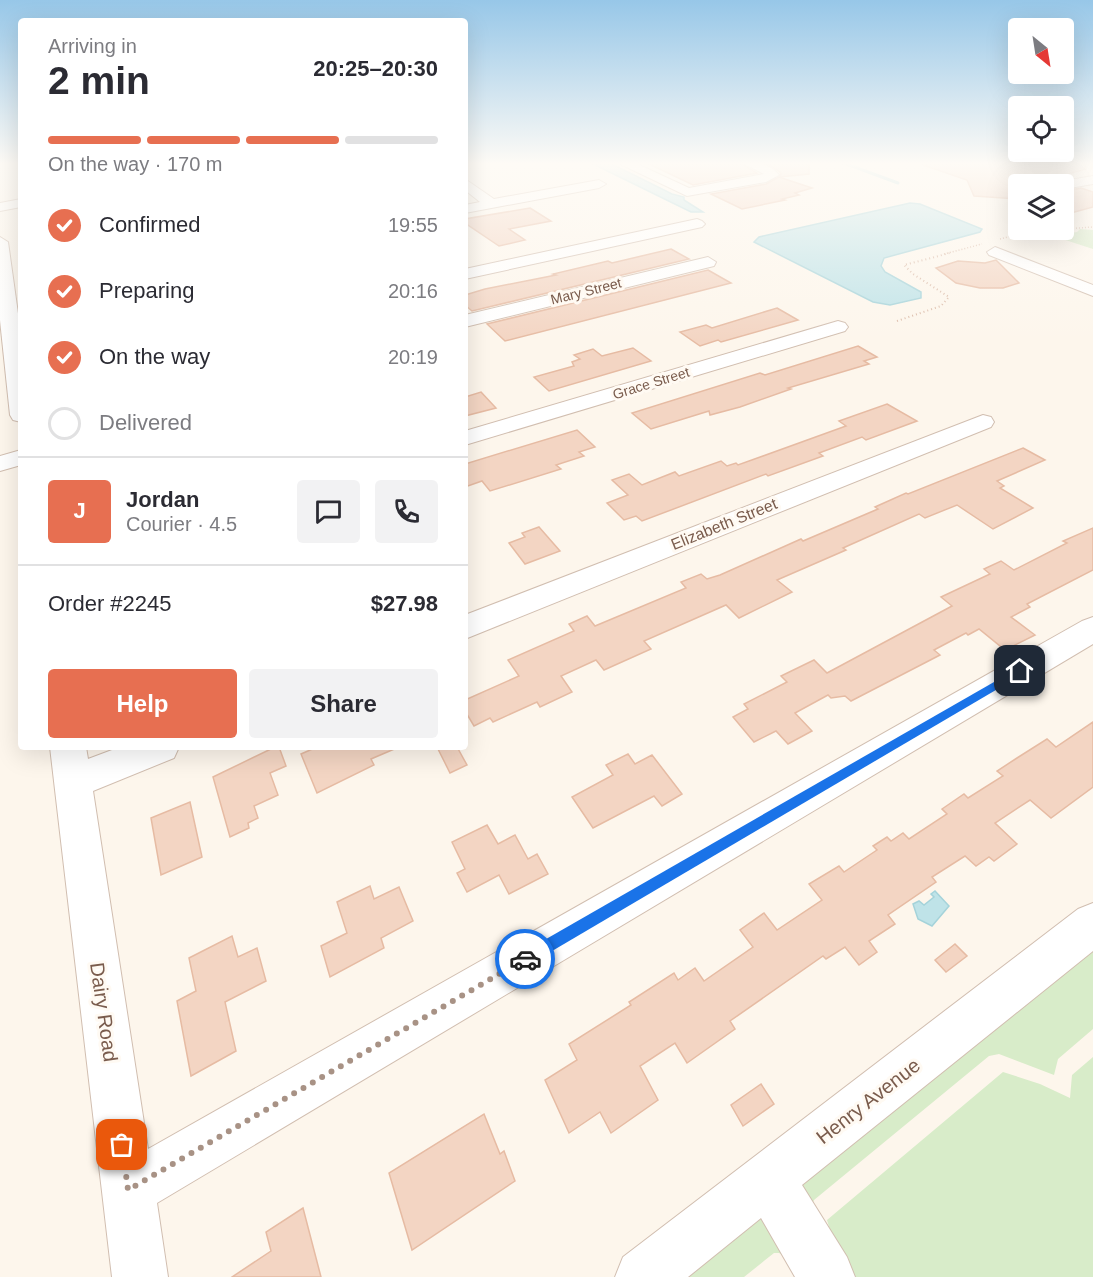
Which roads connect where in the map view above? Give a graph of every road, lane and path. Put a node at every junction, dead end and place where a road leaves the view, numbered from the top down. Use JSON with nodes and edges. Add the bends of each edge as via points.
{"nodes":[{"id":1,"x":697,"y":224,"type":"dead end"},
{"id":2,"x":1093,"y":227,"type":"edge"},
{"id":3,"x":1074,"y":229,"type":"edge"},
{"id":4,"x":1008,"y":237,"type":"edge"},
{"id":5,"x":4,"y":240,"type":"edge"},
{"id":6,"x":991,"y":245,"type":"junction"},
{"id":7,"x":708,"y":262,"type":"dead end"},
{"id":8,"x":468,"y":273,"type":"edge"},
{"id":9,"x":1093,"y":291,"type":"edge"},
{"id":10,"x":14,"y":292,"type":"edge"},
{"id":11,"x":468,"y":320,"type":"edge"},
{"id":12,"x":897,"y":321,"type":"dead end"},
{"id":13,"x":838,"y":327,"type":"dead end"},
{"id":14,"x":18,"y":356,"type":"edge"},
{"id":15,"x":983,"y":422,"type":"dead end"},
{"id":16,"x":468,"y":437,"type":"edge"},
{"id":17,"x":18,"y":458,"type":"edge"},
{"id":18,"x":0,"y":464,"type":"edge"},
{"id":19,"x":468,"y":626,"type":"edge"},
{"id":20,"x":1093,"y":629,"type":"edge"},
{"id":21,"x":146,"y":750,"type":"edge"},
{"id":22,"x":70,"y":765,"type":"edge"},
{"id":23,"x":1093,"y":924,"type":"edge"},
{"id":24,"x":768,"y":1180,"type":"junction"},
{"id":25,"x":128,"y":1190,"type":"junction"},
{"id":26,"x":140,"y":1277,"type":"edge"},
{"id":27,"x":643,"y":1277,"type":"edge"},
{"id":28,"x":827,"y":1277,"type":"edge"}],
"edges":[{"from":1,"to":8,"type":"street"},
{"from":2,"to":3,"type":"path"},
{"from":4,"to":6,"type":"path"},
{"from":5,"to":10,"type":"street"},
{"from":6,"to":9,"type":"street"},
{"from":6,"to":12,"type":"path","via":[[904,265],[909,273],[939,287],[949,297],[941,306]]},
{"from":7,"to":11,"type":"street","name":"Mary Street"},
{"from":10,"to":14,"type":"street"},
{"from":13,"to":16,"type":"street","name":"Grace Street"},
{"from":15,"to":19,"type":"street","name":"Elizabeth Street"},
{"from":17,"to":18,"type":"street"},
{"from":20,"to":25,"type":"street"},
{"from":21,"to":22,"type":"street"},
{"from":22,"to":25,"type":"street","name":"Dairy Road"},
{"from":23,"to":24,"type":"street","name":"Henry Avenue"},
{"from":24,"to":27,"type":"street","name":"Henry Avenue"},
{"from":24,"to":28,"type":"street"},
{"from":25,"to":26,"type":"street","name":"Dairy Road"}]}
